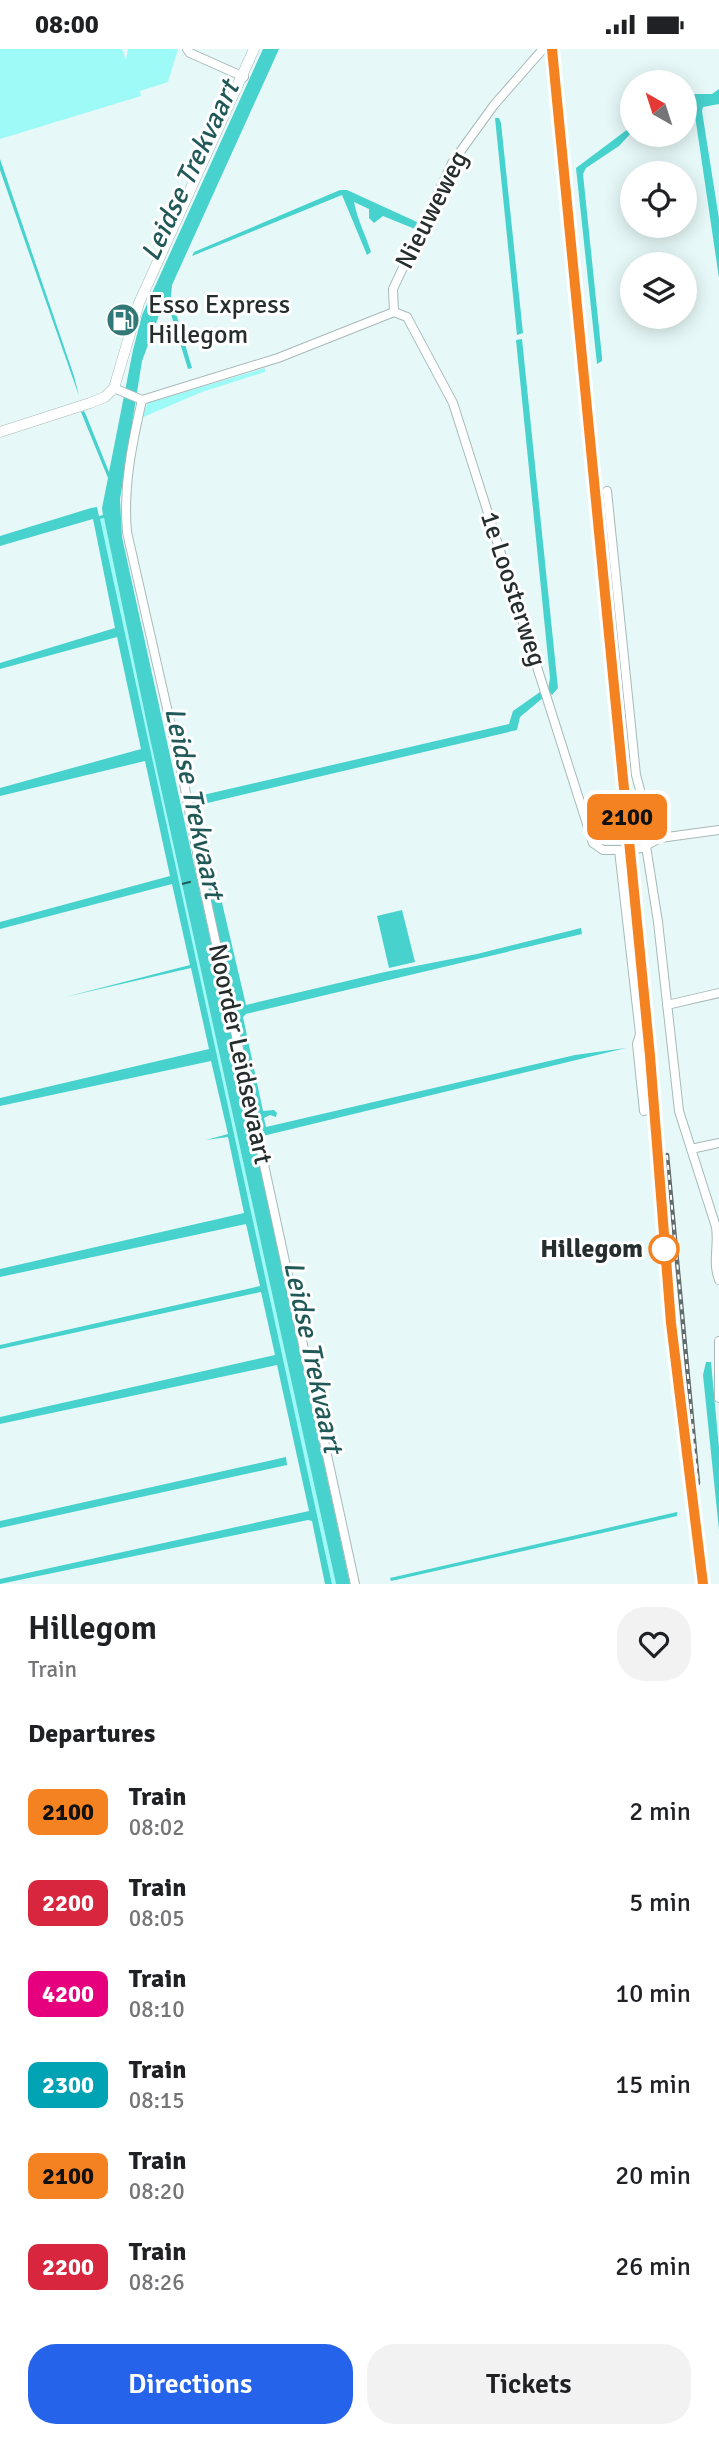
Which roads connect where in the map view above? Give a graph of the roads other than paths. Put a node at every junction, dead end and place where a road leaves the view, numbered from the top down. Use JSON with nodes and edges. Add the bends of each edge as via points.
{"nodes":[{"id":1,"x":187,"y":49,"type":"edge"},
{"id":2,"x":256,"y":49,"type":"edge"},
{"id":3,"x":543,"y":49,"type":"edge"},
{"id":4,"x":243,"y":77,"type":"junction"},
{"id":5,"x":394,"y":312,"type":"junction"},
{"id":6,"x":119,"y":391,"type":"junction"},
{"id":7,"x":140,"y":400,"type":"junction"},
{"id":8,"x":0,"y":432,"type":"edge"},
{"id":9,"x":607,"y":491,"type":"dead end"},
{"id":10,"x":719,"y":830,"type":"edge"},
{"id":11,"x":647,"y":845,"type":"junction"},
{"id":12,"x":619,"y":850,"type":"junction"},
{"id":13,"x":719,"y":993,"type":"edge"},
{"id":14,"x":667,"y":1005,"type":"junction"},
{"id":15,"x":644,"y":1111,"type":"dead end"},
{"id":16,"x":719,"y":1143,"type":"edge"},
{"id":17,"x":691,"y":1149,"type":"junction"},
{"id":18,"x":718,"y":1239,"type":"edge"},
{"id":19,"x":719,"y":1280,"type":"edge"},
{"id":20,"x":719,"y":1341,"type":"edge"},
{"id":21,"x":719,"y":1398,"type":"edge"},
{"id":22,"x":355,"y":1584,"type":"edge"}],
"edges":[{"from":1,"to":4,"type":"street"},
{"from":2,"to":4,"type":"main road"},
{"from":3,"to":5,"type":"street","name":"Nieuweweg","via":[[452,163],[393,289]]},
{"from":4,"to":6,"type":"main road","via":[[139,303]]},
{"from":5,"to":7,"type":"street","via":[[278,358]]},
{"from":5,"to":12,"type":"street","name":"1e Loosterweg","via":[[407,317],[453,403],[591,837],[603,850]]},
{"from":6,"to":7,"type":"street"},
{"from":6,"to":8,"type":"main road"},
{"from":7,"to":22,"type":"street","name":"Noorder Leidsevaart","via":[[125,507],[127,532]]},
{"from":9,"to":11,"type":"street"},
{"from":10,"to":11,"type":"street","via":[[660,838]]},
{"from":11,"to":12,"type":"street"},
{"from":11,"to":14,"type":"street"},
{"from":12,"to":15,"type":"street"},
{"from":13,"to":14,"type":"street"},
{"from":14,"to":17,"type":"street","via":[[679,1111]]},
{"from":16,"to":17,"type":"street"},
{"from":17,"to":18,"type":"street"},
{"from":18,"to":19,"type":"street","via":[[714,1259]]},
{"from":20,"to":21,"type":"street"}]}
